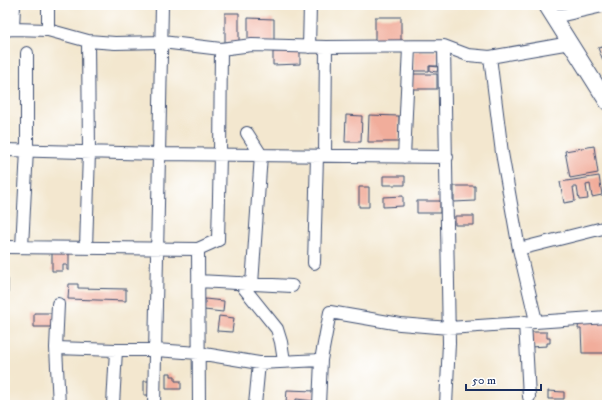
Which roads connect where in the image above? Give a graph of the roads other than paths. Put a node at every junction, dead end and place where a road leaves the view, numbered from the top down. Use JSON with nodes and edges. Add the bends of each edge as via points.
{"nodes":[{"id":1,"x":14,"y":5,"type":"edge"},
{"id":2,"x":48,"y":5,"type":"edge"},
{"id":3,"x":162,"y":5,"type":"edge"},
{"id":4,"x":310,"y":5,"type":"edge"},
{"id":5,"x":607,"y":5,"type":"edge"},
{"id":6,"x":549,"y":10,"type":"edge"},
{"id":7,"x":9,"y":30,"type":"edge"},
{"id":8,"x":48,"y":30,"type":"junction"},
{"id":9,"x":88,"y":40,"type":"junction"},
{"id":10,"x":162,"y":42,"type":"junction"},
{"id":11,"x":570,"y":43,"type":"junction"},
{"id":12,"x":444,"y":46,"type":"junction"},
{"id":13,"x":309,"y":47,"type":"junction"},
{"id":14,"x":326,"y":47,"type":"junction"},
{"id":15,"x":409,"y":47,"type":"junction"},
{"id":16,"x":221,"y":48,"type":"junction"},
{"id":17,"x":27,"y":53,"type":"dead end"},
{"id":18,"x":490,"y":57,"type":"junction"},
{"id":19,"x":607,"y":102,"type":"edge"},
{"id":20,"x":248,"y":133,"type":"dead end"},
{"id":21,"x":5,"y":150,"type":"edge"},
{"id":22,"x":28,"y":150,"type":"junction"},
{"id":23,"x":89,"y":152,"type":"junction"},
{"id":24,"x":159,"y":154,"type":"junction"},
{"id":25,"x":220,"y":155,"type":"junction"},
{"id":26,"x":261,"y":155,"type":"junction"},
{"id":27,"x":321,"y":156,"type":"junction"},
{"id":28,"x":404,"y":157,"type":"junction"},
{"id":29,"x":447,"y":157,"type":"junction"},
{"id":30,"x":607,"y":227,"type":"edge"},
{"id":31,"x":5,"y":247,"type":"edge"},
{"id":32,"x":22,"y":247,"type":"junction"},
{"id":33,"x":86,"y":248,"type":"junction"},
{"id":34,"x":158,"y":249,"type":"junction"},
{"id":35,"x":519,"y":249,"type":"junction"},
{"id":36,"x":198,"y":250,"type":"junction"},
{"id":37,"x":314,"y":263,"type":"dead end"},
{"id":38,"x":198,"y":281,"type":"junction"},
{"id":39,"x":246,"y":284,"type":"junction"},
{"id":40,"x":292,"y":286,"type":"dead end"},
{"id":41,"x":58,"y":304,"type":"dead end"},
{"id":42,"x":607,"y":317,"type":"edge"},
{"id":43,"x":530,"y":322,"type":"junction"},
{"id":44,"x":449,"y":328,"type":"junction"},
{"id":45,"x":56,"y":348,"type":"junction"},
{"id":46,"x":116,"y":350,"type":"junction"},
{"id":47,"x":156,"y":350,"type":"junction"},
{"id":48,"x":198,"y":354,"type":"junction"},
{"id":49,"x":321,"y":360,"type":"junction"},
{"id":50,"x":284,"y":362,"type":"junction"},
{"id":51,"x":259,"y":363,"type":"junction"},
{"id":52,"x":528,"y":397,"type":"dead end"},
{"id":53,"x":59,"y":405,"type":"edge"},
{"id":54,"x":113,"y":405,"type":"edge"},
{"id":55,"x":154,"y":405,"type":"edge"},
{"id":56,"x":199,"y":405,"type":"edge"},
{"id":57,"x":255,"y":405,"type":"edge"},
{"id":58,"x":319,"y":405,"type":"edge"},
{"id":59,"x":446,"y":405,"type":"edge"}],
"edges":[{"from":1,"to":7,"type":"street"},
{"from":2,"to":8,"type":"street"},
{"from":3,"to":10,"type":"street"},
{"from":4,"to":13,"type":"street"},
{"from":5,"to":6,"type":"street","via":[[563,15]]},
{"from":6,"to":11,"type":"street"},
{"from":7,"to":8,"type":"street"},
{"from":8,"to":9,"type":"street"},
{"from":9,"to":10,"type":"street","via":[[116,43]]},
{"from":9,"to":23,"type":"street"},
{"from":10,"to":16,"type":"street"},
{"from":10,"to":24,"type":"street"},
{"from":11,"to":18,"type":"street"},
{"from":11,"to":19,"type":"street"},
{"from":12,"to":15,"type":"street"},
{"from":12,"to":18,"type":"street","via":[[468,55]]},
{"from":12,"to":29,"type":"street"},
{"from":13,"to":14,"type":"street"},
{"from":13,"to":16,"type":"street","via":[[252,45]]},
{"from":14,"to":15,"type":"street"},
{"from":14,"to":27,"type":"street"},
{"from":15,"to":28,"type":"street"},
{"from":16,"to":25,"type":"street"},
{"from":17,"to":22,"type":"street"},
{"from":18,"to":35,"type":"street","via":[[502,153]]},
{"from":20,"to":26,"type":"street"},
{"from":21,"to":22,"type":"street"},
{"from":22,"to":23,"type":"street"},
{"from":22,"to":32,"type":"street"},
{"from":23,"to":24,"type":"street"},
{"from":23,"to":33,"type":"street"},
{"from":24,"to":25,"type":"street"},
{"from":24,"to":34,"type":"street"},
{"from":25,"to":26,"type":"street"},
{"from":25,"to":36,"type":"street","via":[[218,240]]},
{"from":26,"to":27,"type":"street"},
{"from":26,"to":39,"type":"street"},
{"from":27,"to":28,"type":"street"},
{"from":27,"to":37,"type":"street"},
{"from":28,"to":29,"type":"street"},
{"from":29,"to":44,"type":"street"},
{"from":30,"to":35,"type":"street"},
{"from":31,"to":32,"type":"street"},
{"from":32,"to":33,"type":"street"},
{"from":33,"to":34,"type":"street"},
{"from":34,"to":36,"type":"street"},
{"from":34,"to":47,"type":"street"},
{"from":35,"to":43,"type":"street"},
{"from":36,"to":38,"type":"street"},
{"from":38,"to":39,"type":"street"},
{"from":38,"to":48,"type":"street"},
{"from":39,"to":40,"type":"street"},
{"from":39,"to":50,"type":"street","via":[[277,329]]},
{"from":41,"to":45,"type":"street"},
{"from":42,"to":43,"type":"street"},
{"from":43,"to":44,"type":"street"},
{"from":43,"to":52,"type":"street"},
{"from":44,"to":49,"type":"street","via":[[400,324],[330,312]]},
{"from":44,"to":59,"type":"street"},
{"from":45,"to":46,"type":"street"},
{"from":45,"to":53,"type":"street"},
{"from":46,"to":47,"type":"street"},
{"from":46,"to":54,"type":"street"},
{"from":47,"to":48,"type":"street"},
{"from":47,"to":55,"type":"street"},
{"from":48,"to":51,"type":"street"},
{"from":48,"to":56,"type":"street"},
{"from":49,"to":50,"type":"street"},
{"from":49,"to":58,"type":"street"},
{"from":50,"to":51,"type":"street"},
{"from":51,"to":57,"type":"street"}]}
